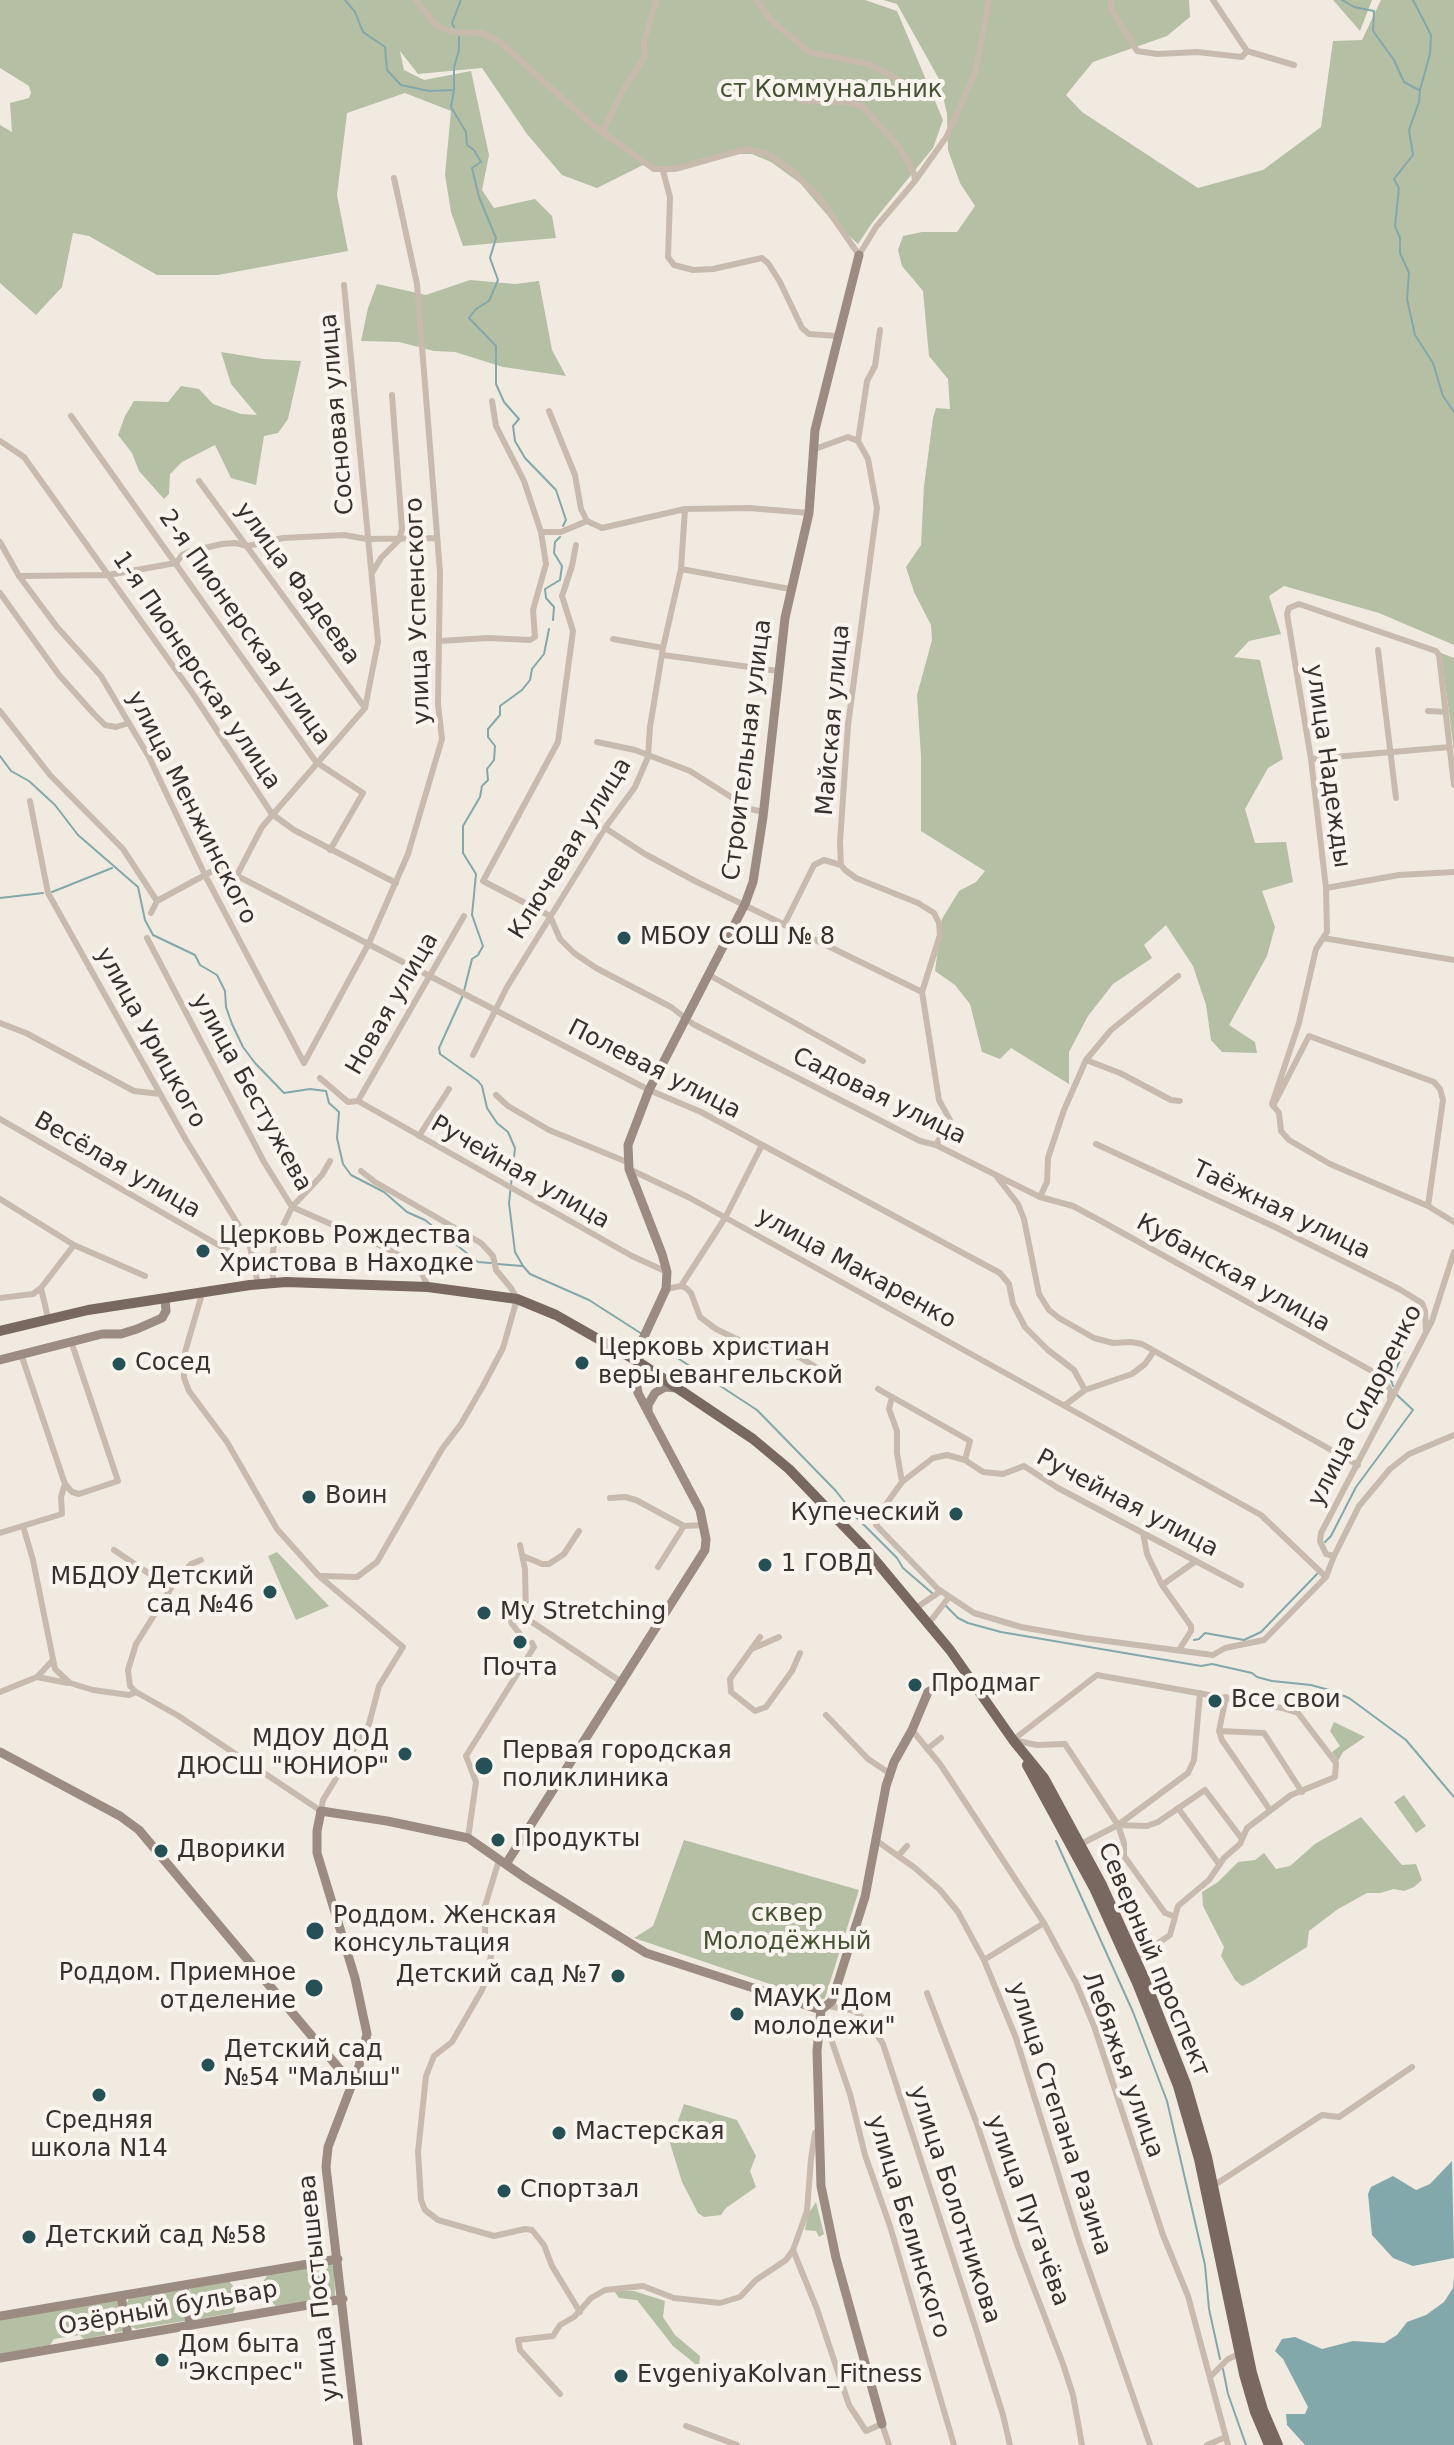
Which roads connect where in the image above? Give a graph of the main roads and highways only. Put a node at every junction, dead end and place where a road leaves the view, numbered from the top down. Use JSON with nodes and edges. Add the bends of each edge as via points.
{"nodes":[{"id":1,"x":0,"y":1331,"type":"edge"},
{"id":2,"x":1013,"y":1740,"type":"junction"},
{"id":3,"x":1132,"y":1961,"type":"junction"},
{"id":4,"x":1171,"y":2054,"type":"junction"},
{"id":5,"x":1269,"y":2445,"type":"edge"},
{"id":6,"x":1278,"y":2445,"type":"edge"}],
"edges":[{"from":1,"to":2,"type":"main road","name":"Северный проспект","via":[[48,1318],[274,1283],[428,1287],[517,1299],[637,1361],[789,1469],[929,1623]]},
{"from":2,"to":3,"type":"main road","name":"Северный проспект"},
{"from":2,"to":3,"type":"main road","name":"Северный проспект","via":[[1044,1778],[1081,1844]]},
{"from":3,"to":4,"type":"main road","name":"Северный проспект"},
{"from":4,"to":5,"type":"main road","name":"Северный проспект","via":[[1199,2159],[1239,2354]]},
{"from":4,"to":6,"type":"main road","name":"Северный проспект","via":[[1193,2106],[1252,2373]]}]}
